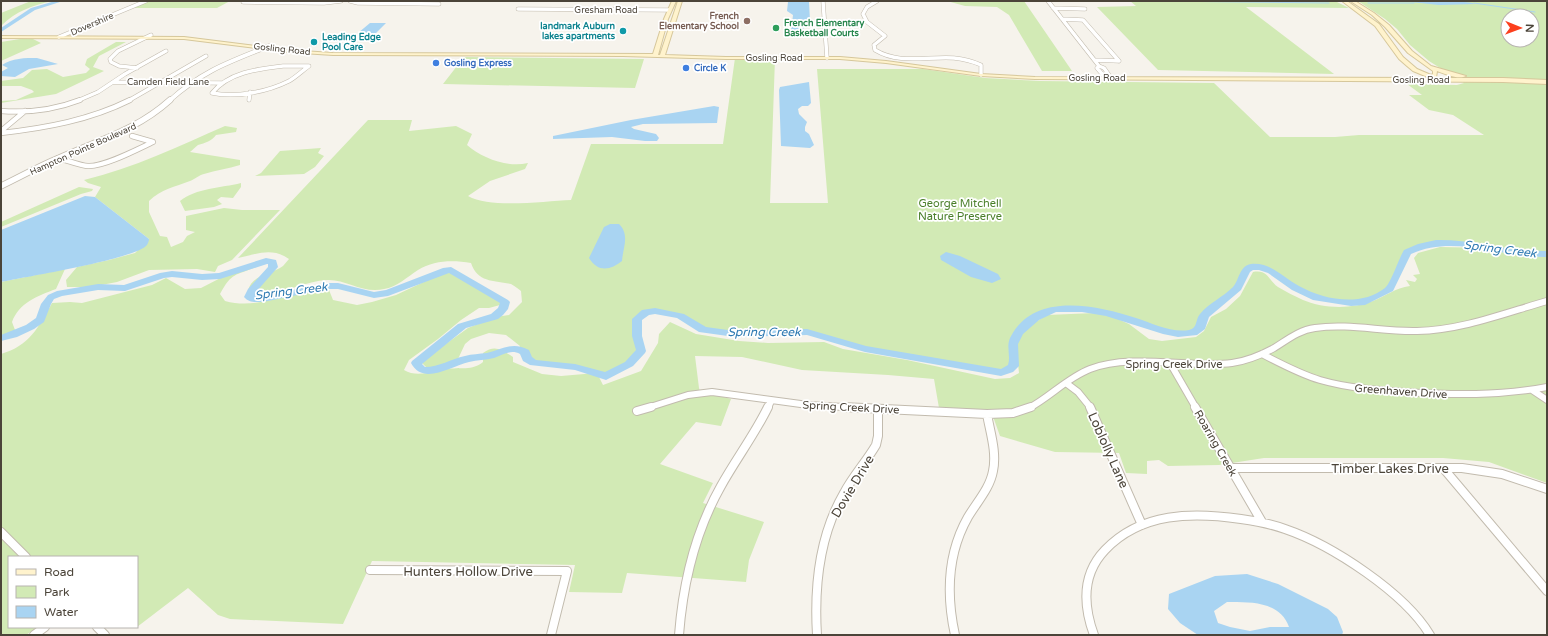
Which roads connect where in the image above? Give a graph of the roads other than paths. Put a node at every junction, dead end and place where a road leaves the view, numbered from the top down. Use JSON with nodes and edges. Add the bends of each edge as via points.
{"nodes":[{"id":1,"x":146,"y":1,"type":"edge"},
{"id":2,"x":341,"y":1,"type":"edge"},
{"id":3,"x":350,"y":1,"type":"edge"},
{"id":4,"x":674,"y":1,"type":"edge"},
{"id":5,"x":680,"y":1,"type":"edge"},
{"id":6,"x":823,"y":1,"type":"edge"},
{"id":7,"x":877,"y":1,"type":"edge"},
{"id":8,"x":1048,"y":1,"type":"edge"},
{"id":9,"x":1344,"y":1,"type":"edge"},
{"id":10,"x":1351,"y":1,"type":"edge"},
{"id":11,"x":243,"y":2,"type":"dead end"},
{"id":12,"x":439,"y":4,"type":"dead end"},
{"id":13,"x":1053,"y":8,"type":"junction"},
{"id":14,"x":518,"y":9,"type":"dead end"},
{"id":15,"x":1085,"y":9,"type":"dead end"},
{"id":16,"x":669,"y":10,"type":"junction"},
{"id":17,"x":1062,"y":19,"type":"junction"},
{"id":18,"x":66,"y":34,"type":"junction"},
{"id":19,"x":1,"y":36,"type":"edge"},
{"id":20,"x":149,"y":36,"type":"junction"},
{"id":21,"x":60,"y":37,"type":"junction"},
{"id":22,"x":264,"y":47,"type":"junction"},
{"id":23,"x":166,"y":51,"type":"dead end"},
{"id":24,"x":655,"y":54,"type":"junction"},
{"id":25,"x":662,"y":55,"type":"junction"},
{"id":26,"x":206,"y":56,"type":"dead end"},
{"id":27,"x":827,"y":56,"type":"junction"},
{"id":28,"x":1095,"y":60,"type":"junction"},
{"id":29,"x":1428,"y":65,"type":"junction"},
{"id":30,"x":137,"y":68,"type":"junction"},
{"id":31,"x":1415,"y":70,"type":"junction"},
{"id":32,"x":981,"y":73,"type":"junction"},
{"id":33,"x":1106,"y":75,"type":"junction"},
{"id":34,"x":1400,"y":77,"type":"junction"},
{"id":35,"x":1475,"y":77,"type":"junction"},
{"id":36,"x":1434,"y":79,"type":"junction"},
{"id":37,"x":1547,"y":80,"type":"edge"},
{"id":38,"x":112,"y":82,"type":"junction"},
{"id":39,"x":160,"y":82,"type":"junction"},
{"id":40,"x":191,"y":82,"type":"junction"},
{"id":41,"x":223,"y":83,"type":"junction"},
{"id":42,"x":250,"y":92,"type":"junction"},
{"id":43,"x":250,"y":100,"type":"dead end"},
{"id":44,"x":1,"y":111,"type":"edge"},
{"id":45,"x":25,"y":111,"type":"junction"},
{"id":46,"x":1,"y":132,"type":"edge"},
{"id":47,"x":132,"y":136,"type":"dead end"},
{"id":48,"x":58,"y":158,"type":"junction"},
{"id":49,"x":1,"y":186,"type":"edge"},
{"id":50,"x":1547,"y":301,"type":"edge"},
{"id":51,"x":1262,"y":354,"type":"junction"},
{"id":52,"x":1170,"y":363,"type":"junction"},
{"id":53,"x":1066,"y":383,"type":"junction"},
{"id":54,"x":1547,"y":387,"type":"edge"},
{"id":55,"x":1532,"y":390,"type":"junction"},
{"id":56,"x":1547,"y":400,"type":"edge"},
{"id":57,"x":771,"y":401,"type":"junction"},
{"id":58,"x":878,"y":409,"type":"junction"},
{"id":59,"x":637,"y":411,"type":"dead end"},
{"id":60,"x":986,"y":414,"type":"junction"},
{"id":61,"x":1230,"y":468,"type":"junction"},
{"id":62,"x":1444,"y":468,"type":"junction"},
{"id":63,"x":1547,"y":489,"type":"edge"},
{"id":64,"x":1262,"y":522,"type":"junction"},
{"id":65,"x":1142,"y":525,"type":"junction"},
{"id":66,"x":1,"y":532,"type":"edge"},
{"id":67,"x":25,"y":556,"type":"edge"},
{"id":68,"x":370,"y":570,"type":"dead end"},
{"id":69,"x":1547,"y":591,"type":"edge"},
{"id":70,"x":44,"y":628,"type":"edge"},
{"id":71,"x":34,"y":635,"type":"edge"},
{"id":72,"x":551,"y":635,"type":"edge"},
{"id":73,"x":679,"y":635,"type":"edge"},
{"id":74,"x":817,"y":635,"type":"edge"},
{"id":75,"x":956,"y":635,"type":"edge"},
{"id":76,"x":1094,"y":635,"type":"edge"},
{"id":77,"x":1430,"y":635,"type":"edge"}],
"edges":[{"from":1,"to":18,"type":"street","name":"Dovershire"},
{"from":2,"to":11,"type":"street"},
{"from":3,"to":12,"type":"street"},
{"from":4,"to":16,"type":"main road"},
{"from":5,"to":25,"type":"main road"},
{"from":6,"to":27,"type":"street"},
{"from":7,"to":32,"type":"street","via":[[866,7],[864,14],[867,22],[885,36],[874,45],[878,53],[906,58],[963,58],[981,65]]},
{"from":8,"to":13,"type":"street"},
{"from":9,"to":31,"type":"main road","via":[[1377,25],[1401,58]]},
{"from":10,"to":29,"type":"main road","via":[[1373,14],[1410,52]]},
{"from":13,"to":15,"type":"street"},
{"from":13,"to":17,"type":"street"},
{"from":14,"to":16,"type":"street","name":"Gresham Road"},
{"from":16,"to":24,"type":"main road"},
{"from":17,"to":28,"type":"street"},
{"from":17,"to":28,"type":"street","via":[[1083,20],[1119,61]]},
{"from":18,"to":19,"type":"main road","name":"Gosling Road"},
{"from":18,"to":20,"type":"main road","name":"Gosling Road"},
{"from":18,"to":21,"type":"street","name":"Dovershire"},
{"from":19,"to":21,"type":"main road","name":"Gosling Road"},
{"from":20,"to":21,"type":"main road","name":"Gosling Road"},
{"from":20,"to":22,"type":"main road","name":"Gosling Road"},
{"from":20,"to":30,"type":"street","via":[[118,51],[110,59],[116,66]]},
{"from":22,"to":24,"type":"main road","name":"Gosling Road","via":[[333,54]]},
{"from":22,"to":40,"type":"street","name":"Hampton Pointe Boulevard","via":[[232,58]]},
{"from":23,"to":30,"type":"street"},
{"from":24,"to":25,"type":"main road","name":"Gosling Road"},
{"from":25,"to":27,"type":"main road","name":"Gosling Road","via":[[726,58]]},
{"from":26,"to":39,"type":"street"},
{"from":27,"to":32,"type":"main road","name":"Gosling Road"},
{"from":28,"to":33,"type":"street","via":[[1104,68]]},
{"from":29,"to":35,"type":"main road","via":[[1451,74]]},
{"from":29,"to":36,"type":"main road","via":[[1435,71]]},
{"from":30,"to":38,"type":"street"},
{"from":31,"to":34,"type":"main road","via":[[1415,73]]},
{"from":31,"to":36,"type":"main road"},
{"from":32,"to":33,"type":"main road","name":"Gosling Road"},
{"from":32,"to":36,"type":"main road","name":"Gosling Road","via":[[1035,78]]},
{"from":33,"to":34,"type":"main road","name":"Gosling Road"},
{"from":34,"to":36,"type":"main road","name":"Gosling Road"},
{"from":35,"to":36,"type":"main road","name":"Gosling Road"},
{"from":35,"to":37,"type":"main road","name":"Gosling Road"},
{"from":36,"to":37,"type":"main road","name":"Gosling Road"},
{"from":38,"to":39,"type":"street","name":"Camden Field Lane"},
{"from":38,"to":45,"type":"street","via":[[80,100]]},
{"from":39,"to":40,"type":"street","name":"Camden Field Lane"},
{"from":39,"to":46,"type":"street","via":[[136,98],[95,114],[46,126]]},
{"from":40,"to":41,"type":"street","name":"Camden Field Lane"},
{"from":40,"to":48,"type":"street","name":"Hampton Pointe Boulevard","via":[[143,122]]},
{"from":41,"to":42,"type":"street","via":[[213,93]]},
{"from":41,"to":42,"type":"street","via":[[261,66],[309,66],[285,83]]},
{"from":42,"to":43,"type":"street"},
{"from":44,"to":45,"type":"street"},
{"from":45,"to":46,"type":"street"},
{"from":47,"to":48,"type":"street","via":[[153,142],[93,166]]},
{"from":48,"to":49,"type":"street","name":"Hampton Pointe Boulevard"},
{"from":50,"to":51,"type":"street","name":"Spring Creek Drive","via":[[1429,330],[1405,331],[1334,326],[1313,328],[1300,332]]},
{"from":51,"to":52,"type":"street","name":"Spring Creek Drive","via":[[1231,363]]},
{"from":51,"to":55,"type":"street","name":"Greenhaven Drive","via":[[1319,380],[1363,389],[1464,395]]},
{"from":52,"to":53,"type":"street","name":"Spring Creek Drive","via":[[1100,366]]},
{"from":52,"to":61,"type":"street","name":"Roaring Creek"},
{"from":53,"to":60,"type":"street","name":"Spring Creek Drive","via":[[1026,409],[1006,414]]},
{"from":53,"to":65,"type":"street","name":"Loblolly Lane","via":[[1089,404]]},
{"from":54,"to":55,"type":"street","name":"Greenhaven Drive"},
{"from":55,"to":56,"type":"street"},
{"from":57,"to":58,"type":"street","name":"Spring Creek Drive","via":[[808,406]]},
{"from":57,"to":59,"type":"street","name":"Spring Creek Drive","via":[[733,394],[701,393]]},
{"from":57,"to":73,"type":"street","via":[[764,417],[729,471],[698,535],[685,586]]},
{"from":58,"to":60,"type":"street","name":"Spring Creek Drive"},
{"from":58,"to":74,"type":"street","name":"Dovie Drive","via":[[876,445],[844,495],[832,518],[823,546],[817,587]]},
{"from":60,"to":75,"type":"street","via":[[994,449],[993,470],[987,486],[960,533],[954,550],[949,583]]},
{"from":61,"to":62,"type":"street","name":"Timber Lakes Drive"},
{"from":61,"to":64,"type":"street","name":"Roaring Creek"},
{"from":62,"to":63,"type":"street","name":"Timber Lakes Drive","via":[[1474,469],[1502,474]]},
{"from":62,"to":69,"type":"street"},
{"from":64,"to":65,"type":"street","via":[[1210,515],[1181,515],[1162,517]]},
{"from":64,"to":77,"type":"street","via":[[1305,536],[1356,566],[1399,598]]},
{"from":65,"to":76,"type":"street","via":[[1111,543],[1095,561],[1089,573],[1086,606]]},
{"from":66,"to":67,"type":"street"},
{"from":68,"to":72,"type":"street","name":"Hunters Hollow Drive","via":[[567,571]]},
{"from":70,"to":71,"type":"street"}]}
